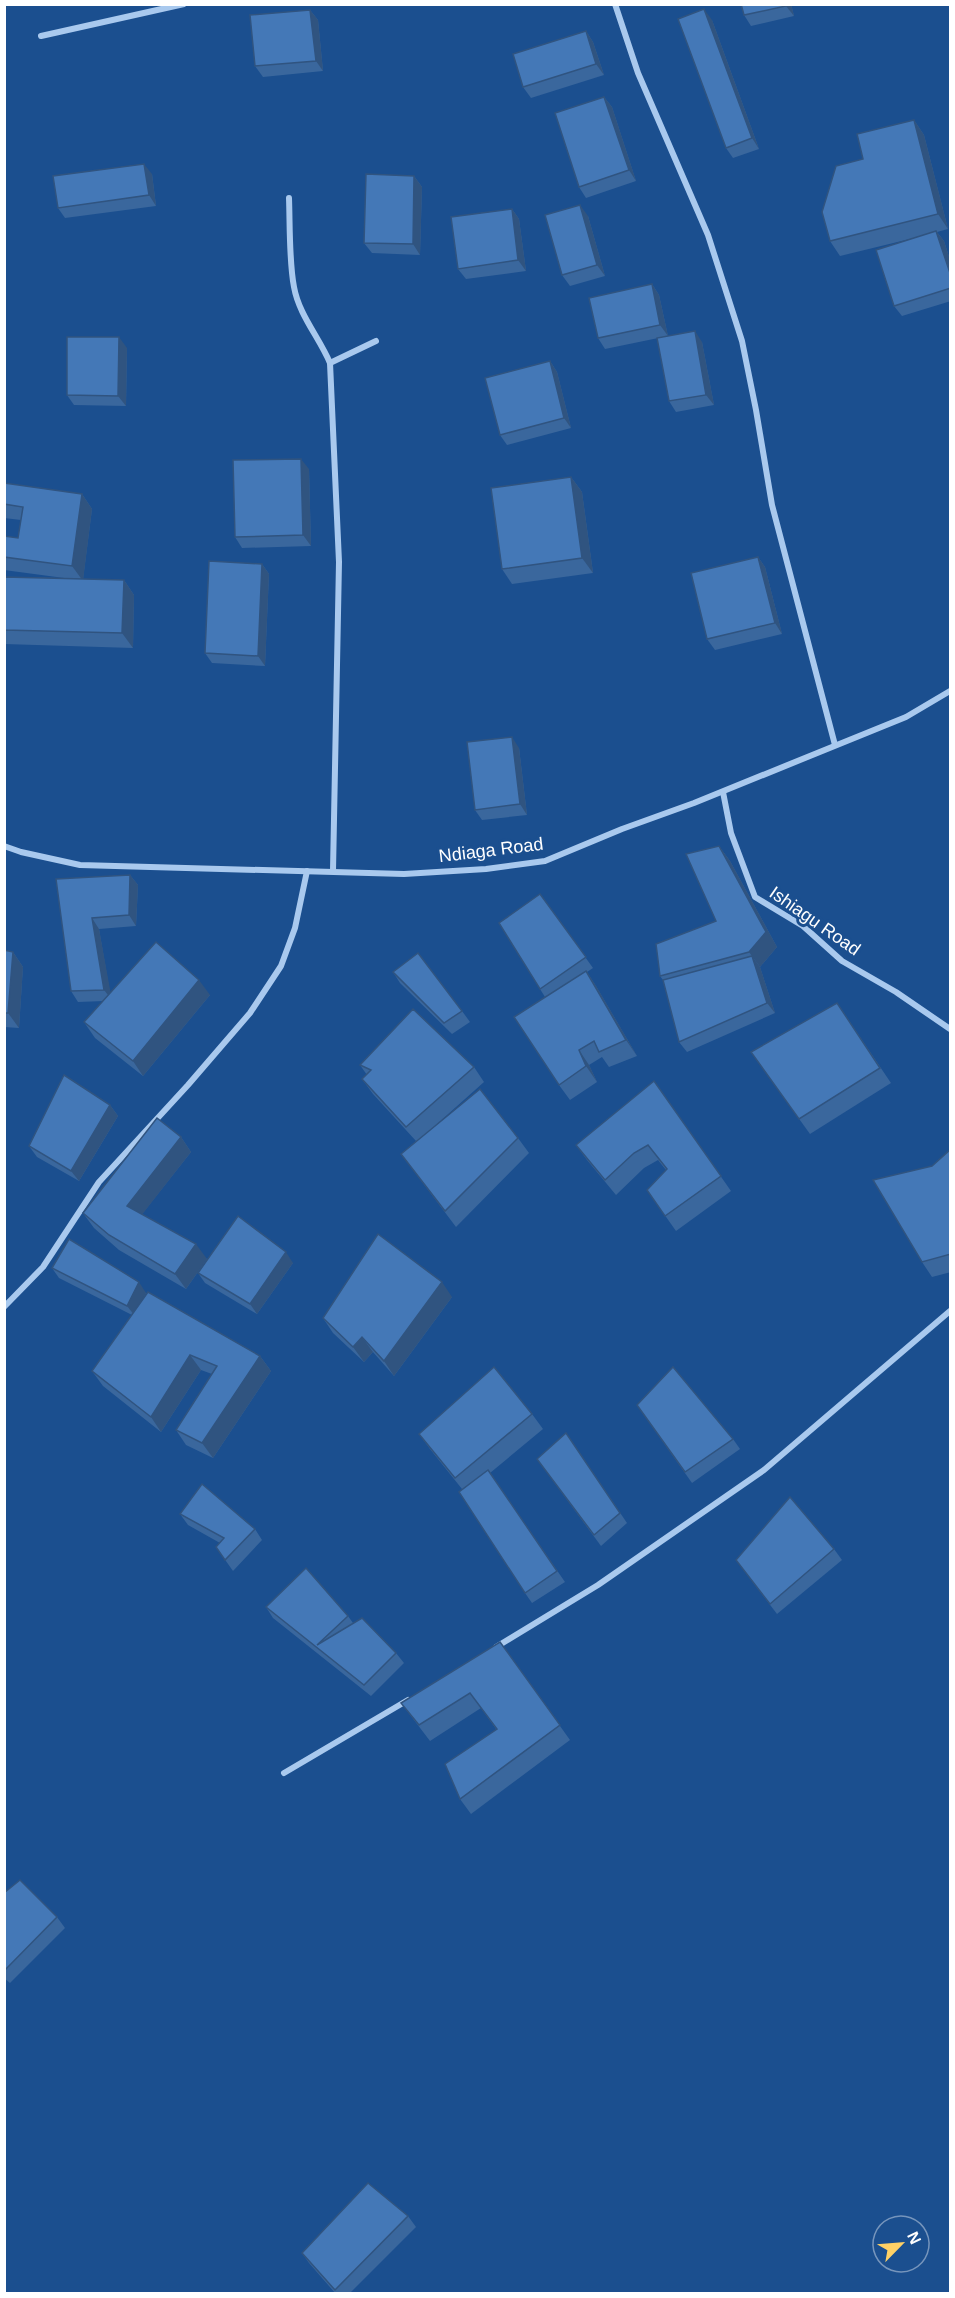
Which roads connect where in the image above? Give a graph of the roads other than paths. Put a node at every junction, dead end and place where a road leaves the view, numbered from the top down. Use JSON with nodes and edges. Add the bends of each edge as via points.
{"nodes":[{"id":1,"x":184,"y":4,"type":"edge"},
{"id":2,"x":615,"y":4,"type":"edge"},
{"id":3,"x":41,"y":36,"type":"dead end"},
{"id":4,"x":289,"y":198,"type":"dead end"},
{"id":5,"x":376,"y":341,"type":"dead end"},
{"id":6,"x":330,"y":363,"type":"junction"},
{"id":7,"x":951,"y":691,"type":"edge"},
{"id":8,"x":835,"y":746,"type":"junction"},
{"id":9,"x":723,"y":792,"type":"junction"},
{"id":10,"x":4,"y":846,"type":"edge"},
{"id":11,"x":307,"y":871,"type":"junction"},
{"id":12,"x":333,"y":871,"type":"junction"},
{"id":13,"x":951,"y":1029,"type":"edge"},
{"id":14,"x":4,"y":1307,"type":"edge"},
{"id":15,"x":951,"y":1311,"type":"edge"},
{"id":16,"x":490,"y":1650,"type":"edge"},
{"id":17,"x":412,"y":1697,"type":"edge"},
{"id":18,"x":284,"y":1773,"type":"dead end"}],
"edges":[{"from":1,"to":3,"type":"street"},
{"from":2,"to":8,"type":"street","via":[[638,73],[708,235],[742,341],[772,505]]},
{"from":4,"to":6,"type":"street","via":[[294,287],[303,315]]},
{"from":5,"to":6,"type":"street"},
{"from":6,"to":12,"type":"street","via":[[339,562]]},
{"from":7,"to":8,"type":"street","name":"Ndiaga Road","via":[[906,717]]},
{"from":8,"to":9,"type":"street","name":"Ndiaga Road"},
{"from":9,"to":12,"type":"street","name":"Ndiaga Road","via":[[545,861],[404,874]]},
{"from":9,"to":13,"type":"street","name":"Ishiagu Road","via":[[731,833],[755,897],[803,926],[842,961]]},
{"from":10,"to":11,"type":"street","name":"Ndiaga Road","via":[[80,865]]},
{"from":11,"to":12,"type":"street","name":"Ndiaga Road"},
{"from":11,"to":14,"type":"street","via":[[295,928],[281,966],[250,1012],[99,1182],[43,1267]]},
{"from":15,"to":16,"type":"street","via":[[764,1470],[598,1585]]},
{"from":17,"to":18,"type":"street"}]}
